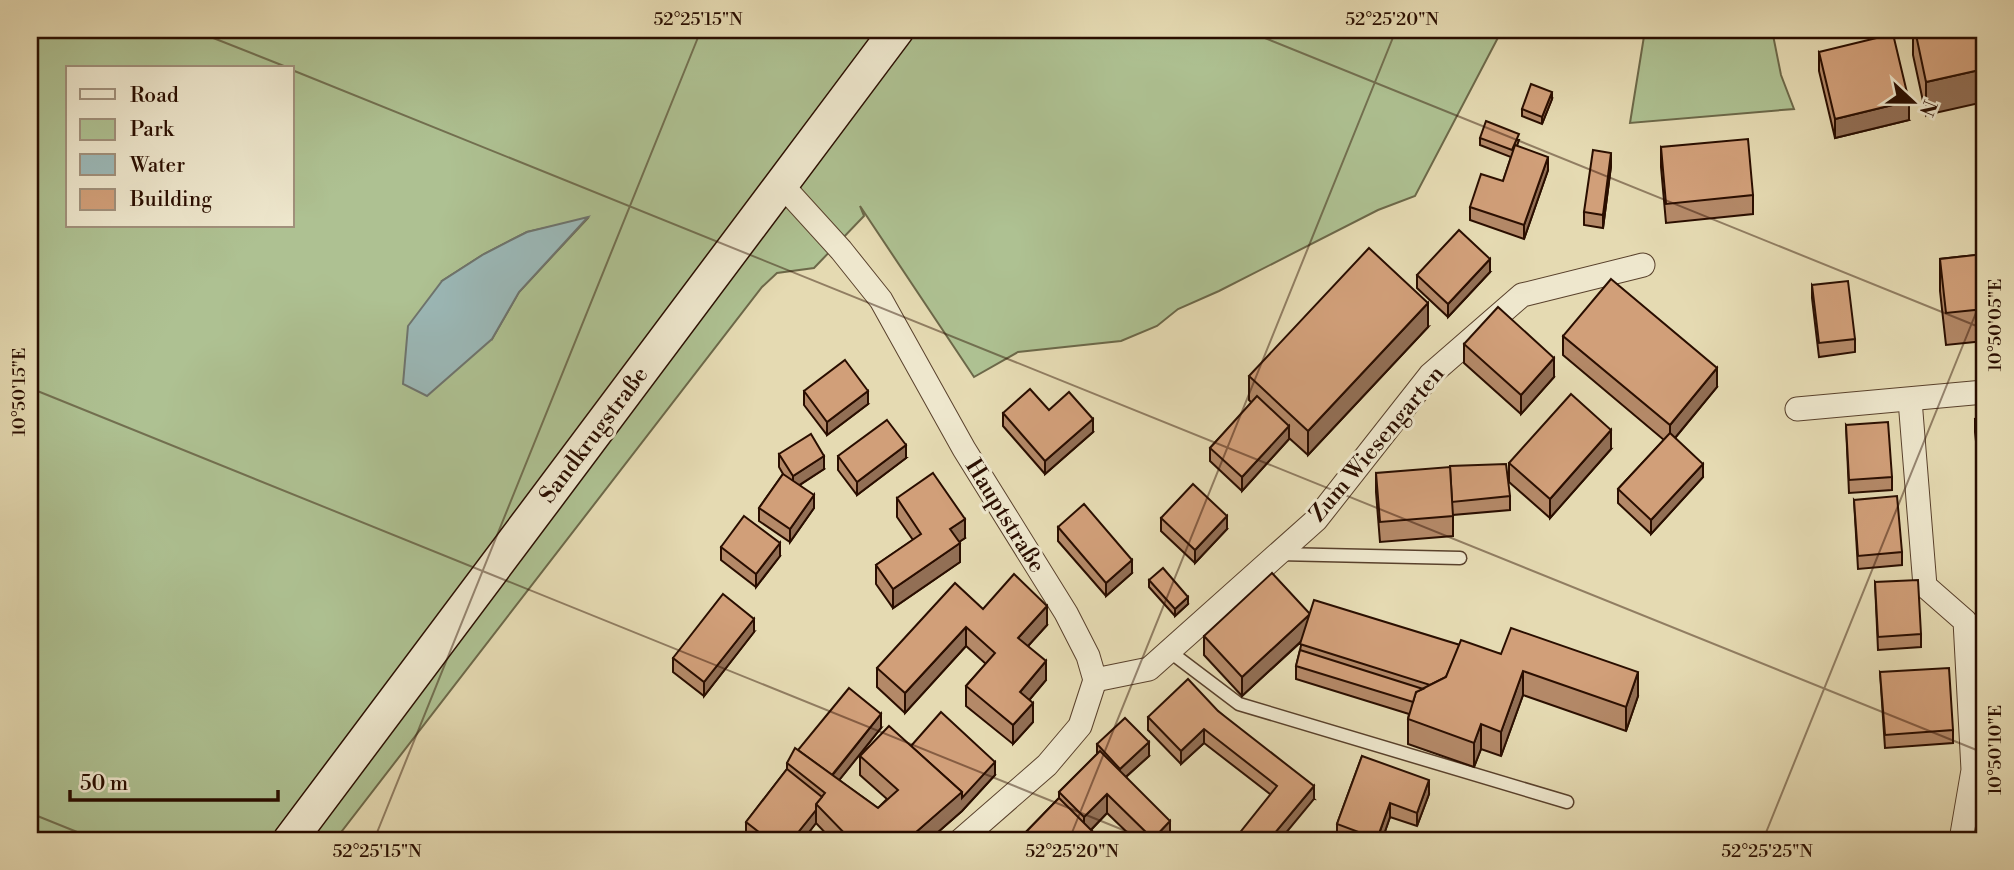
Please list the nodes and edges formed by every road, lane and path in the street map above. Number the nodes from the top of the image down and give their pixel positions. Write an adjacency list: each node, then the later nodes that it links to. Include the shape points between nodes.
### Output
1 (897, 30): 2 (street, Sandkrugstraße)
2 (781, 184): 10 (street, Hauptstraße, via 880,300 964,449 1066,613); 12 (street, Sandkrugstraße)
3 (1643, 265): 7 (street, Zum Wiesengarten, via 1522,295 1430,375 1316,520)
4 (1984, 392): 5 (street)
5 (1910, 400): 6 (street); 14 (street, via 1924,586 1965,621 1973,770)
6 (1797, 409)
7 (1278, 554): 8 (lane); 9 (street, Zum Wiesengarten)
8 (1460, 558)
9 (1169, 651): 10 (street, Zum Wiesengarten, via 1149,669); 11 (lane, via 1239,704)
10 (1096, 680): 13 (street, via 1080,726 1047,765)
11 (1567, 802)
12 (290, 840)
13 (961, 840)
14 (1961, 840)

